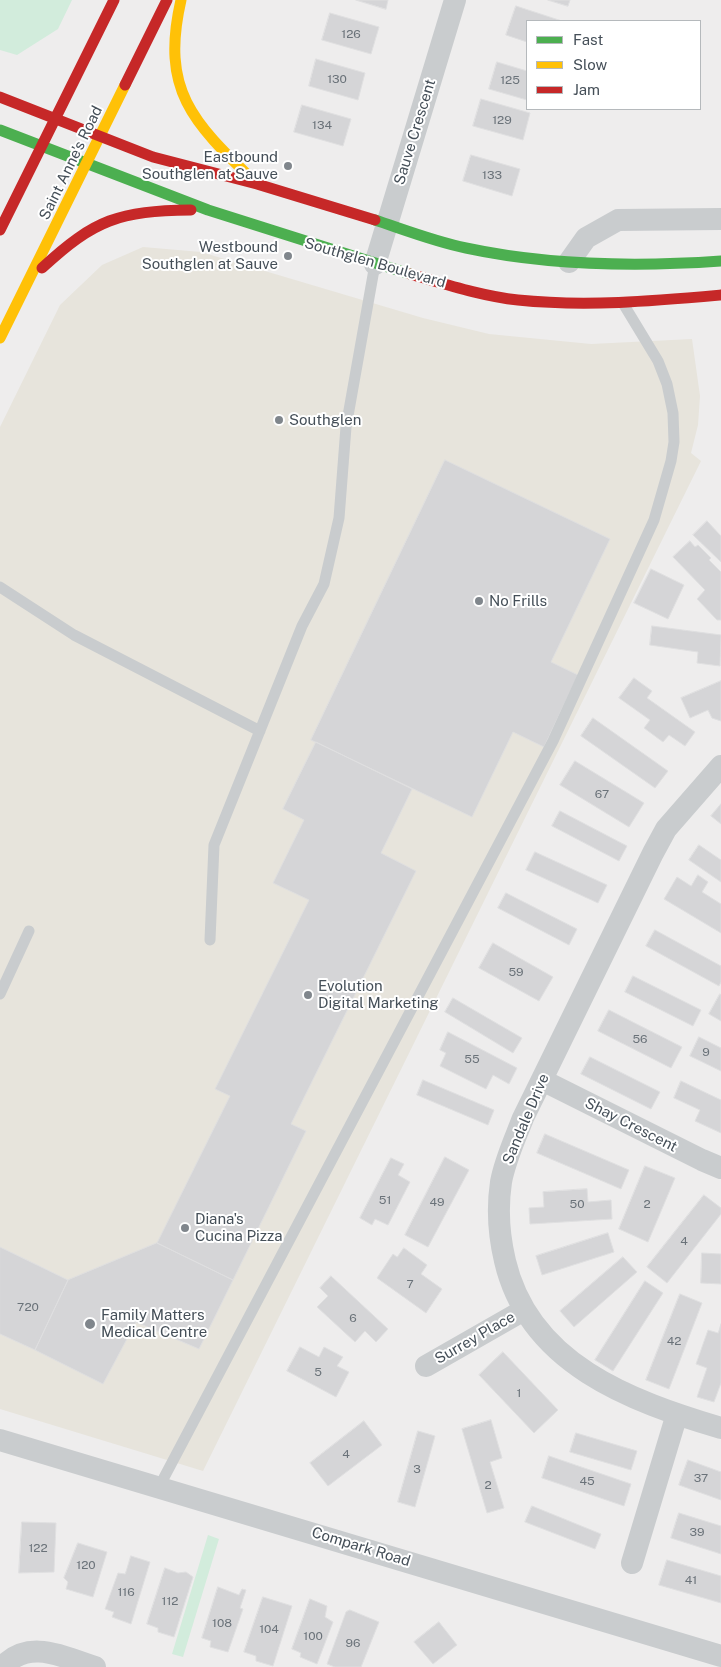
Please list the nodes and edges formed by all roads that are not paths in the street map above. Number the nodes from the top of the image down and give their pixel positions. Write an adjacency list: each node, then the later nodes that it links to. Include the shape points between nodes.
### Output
1 (114, 0): 6 (street)
2 (167, 0): 8 (street, Saint Anne's Road)
3 (181, 0): 11 (street, via 173,39 180,93 201,129)
4 (455, 0): 14 (street, Sauve Crescent)
5 (0, 97): 6 (street)
6 (56, 119): 8 (street); 9 (street)
7 (0, 130): 9 (street, Southglen Boulevard)
8 (101, 136): 10 (street, Saint Anne's Road); 11 (street, via 153,157)
9 (43, 146): 10 (street, Southglen Boulevard); 15 (street)
10 (88, 164): 12 (street, Southglen Boulevard); 19 (street, Saint Anne's Road)
11 (257, 184): 14 (street)
12 (208, 210): 18 (street, Southglen Boulevard); 19 (street, via 118,214 90,226 68,242)
13 (721, 219): 17 (street, via 618,220 586,238)
14 (389, 223): 17 (street, via 465,248); 18 (street, Sauve Crescent)
15 (0, 230)
16 (721, 261): 17 (street, via 650,266)
17 (569, 262)
18 (375, 264): 21 (street, Southglen Boulevard, via 483,294 518,300); 24 (lane, via 346,427 339,518 324,584 302,626)
19 (28, 282): 22 (street, Saint Anne's Road)
20 (721, 295): 21 (street, Southglen Boulevard)
21 (624, 304): 36 (lane, via 658,360 673,413 671,461 654,520 553,740)
22 (0, 338)
23 (0, 587): 24 (lane, via 74,635)
24 (260, 731): 27 (lane, via 214,845)
25 (721, 766): 29 (street, Sandale Drive, via 666,829)
26 (30, 931): 28 (lane)
27 (210, 940)
28 (0, 994)
29 (542, 1080): 30 (street, Shay Crescent); 31 (street, Sandale Drive, via 509,1152 501,1182 501,1244 508,1275)
30 (721, 1168)
31 (524, 1310): 32 (street, Surrey Place); 33 (street, Sandale Drive, via 549,1343 581,1369 621,1392)
32 (426, 1366)
33 (677, 1414): 34 (street, Sandale Drive); 37 (street)
34 (721, 1428)
35 (0, 1440): 36 (street, Compark Road)
36 (159, 1487): 38 (street, Compark Road)
37 (632, 1562)
38 (721, 1656)
39 (2, 1667): 40 (street, via 16,1654 29,1650 43,1651)
40 (95, 1667)

